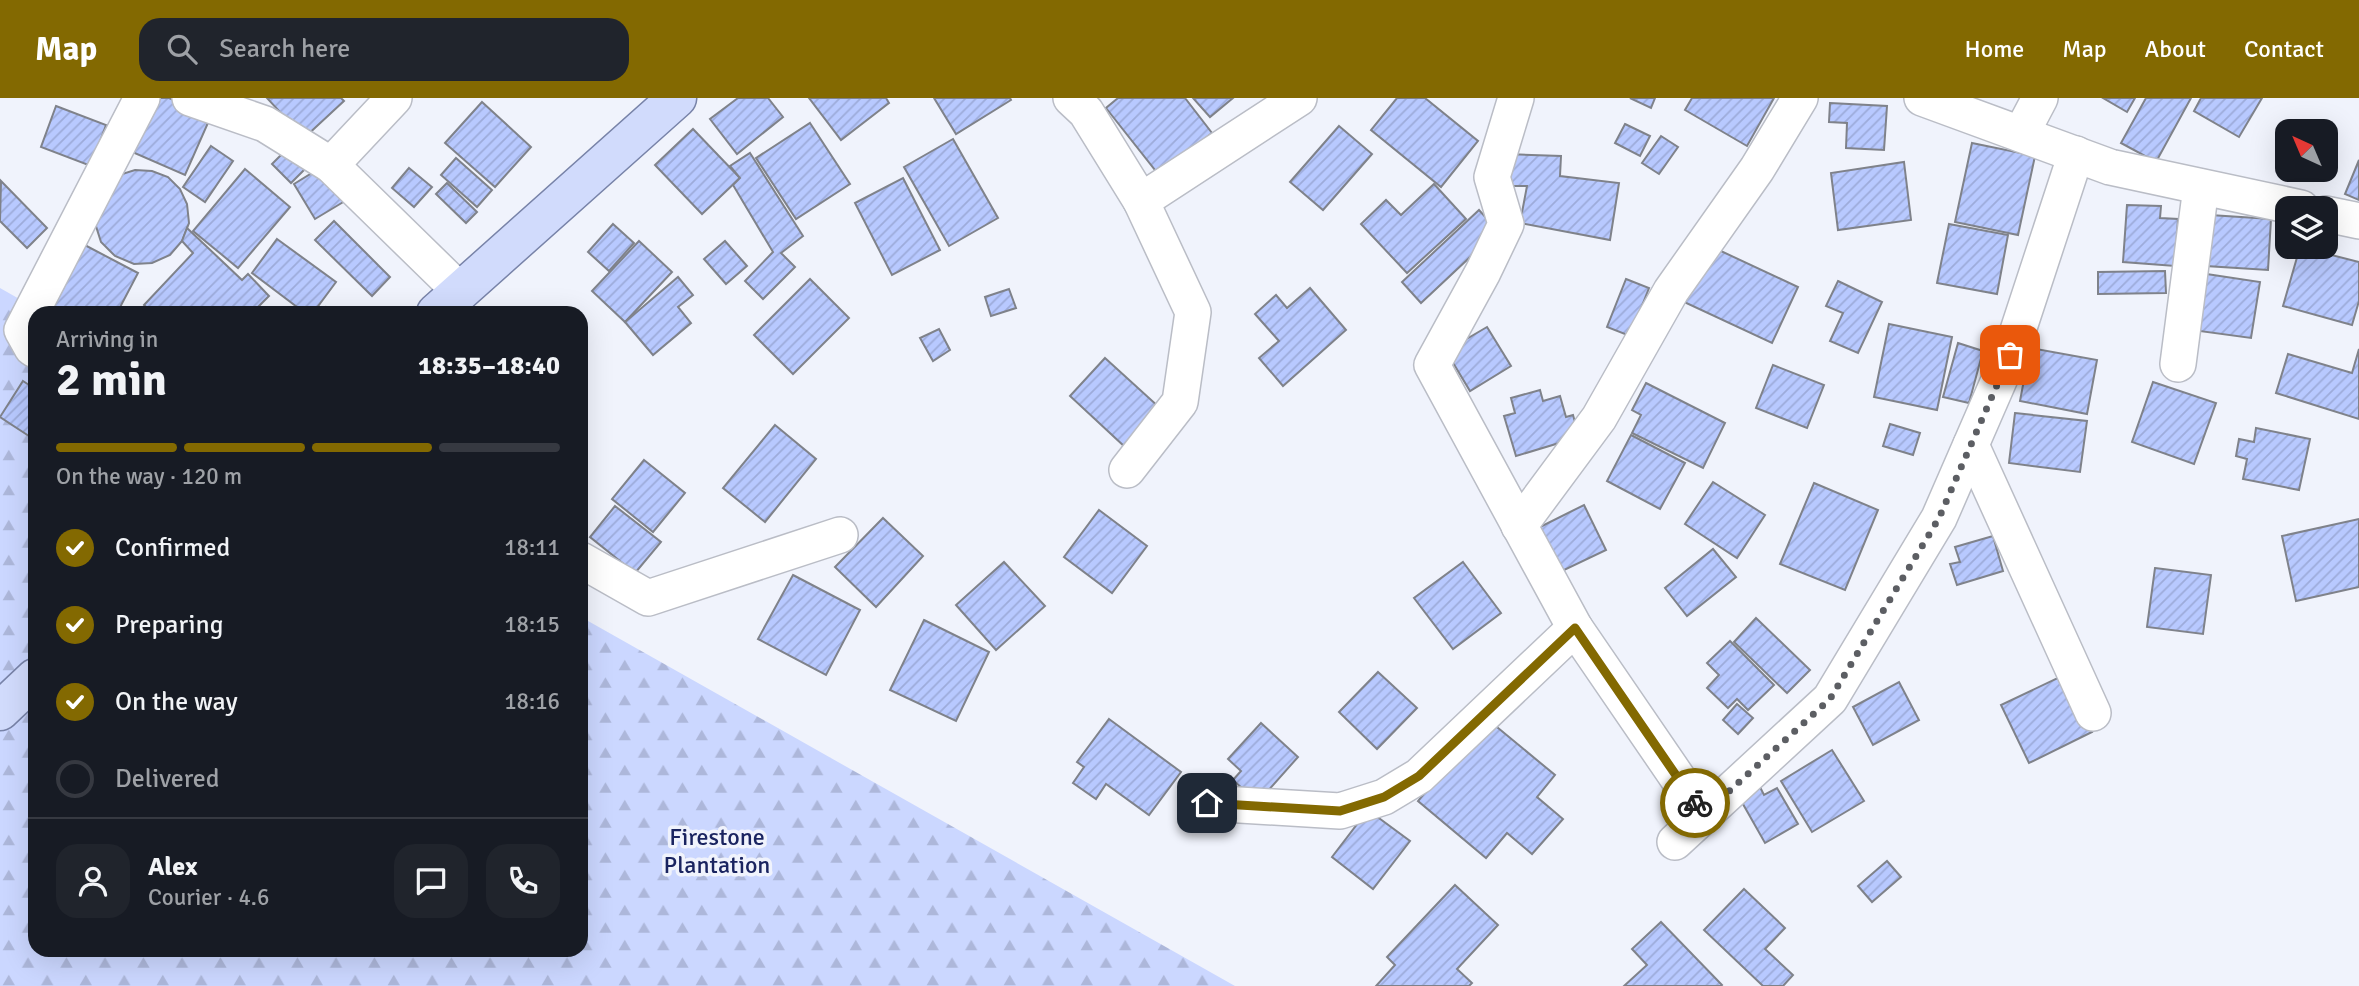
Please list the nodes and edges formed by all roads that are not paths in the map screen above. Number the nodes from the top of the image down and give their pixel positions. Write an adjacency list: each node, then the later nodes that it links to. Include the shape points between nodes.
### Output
1 (142, 98): 20 (street)
2 (190, 98): 13 (street, via 265,124)
3 (394, 98): 13 (street)
4 (677, 98): 19 (main road)
5 (1299, 98): 15 (street)
6 (1516, 98): 26 (street, via 1492,177 1506,224 1432,365)
7 (1800, 98): 26 (street, via 1757,169 1671,291 1599,418)
8 (1922, 98): 11 (street)
9 (2040, 98): 11 (street)
10 (1085, 103): 15 (street)
11 (2021, 134): 12 (street)
12 (2076, 154): 14 (street, via 2110,167); 24 (street, via 2010,355)
13 (331, 165): 19 (street)
14 (2201, 187): 16 (street); 23 (street)
15 (1141, 201): 25 (street, via 1192,312 1180,402)
16 (2275, 203)
17 (2338, 217): 18 (street)
18 (2359, 221)
19 (448, 302)
20 (34, 306)
21 (28, 318): 22 (street, via 22,330)
22 (28, 341)
23 (2178, 364)
24 (1971, 445): 32 (street); 34 (street, via 1939,518 1830,699)
25 (1127, 470)
26 (1519, 526): 29 (street)
27 (840, 535): 28 (street, via 648,598)
28 (588, 564)
29 (1575, 628): 33 (street, via 1419,776 1384,797 1340,811); 34 (street)
30 (28, 684): 31 (main road)
31 (0, 710)
32 (2093, 713)
33 (1207, 803)
34 (1703, 815): 35 (street)
35 (1675, 842)

